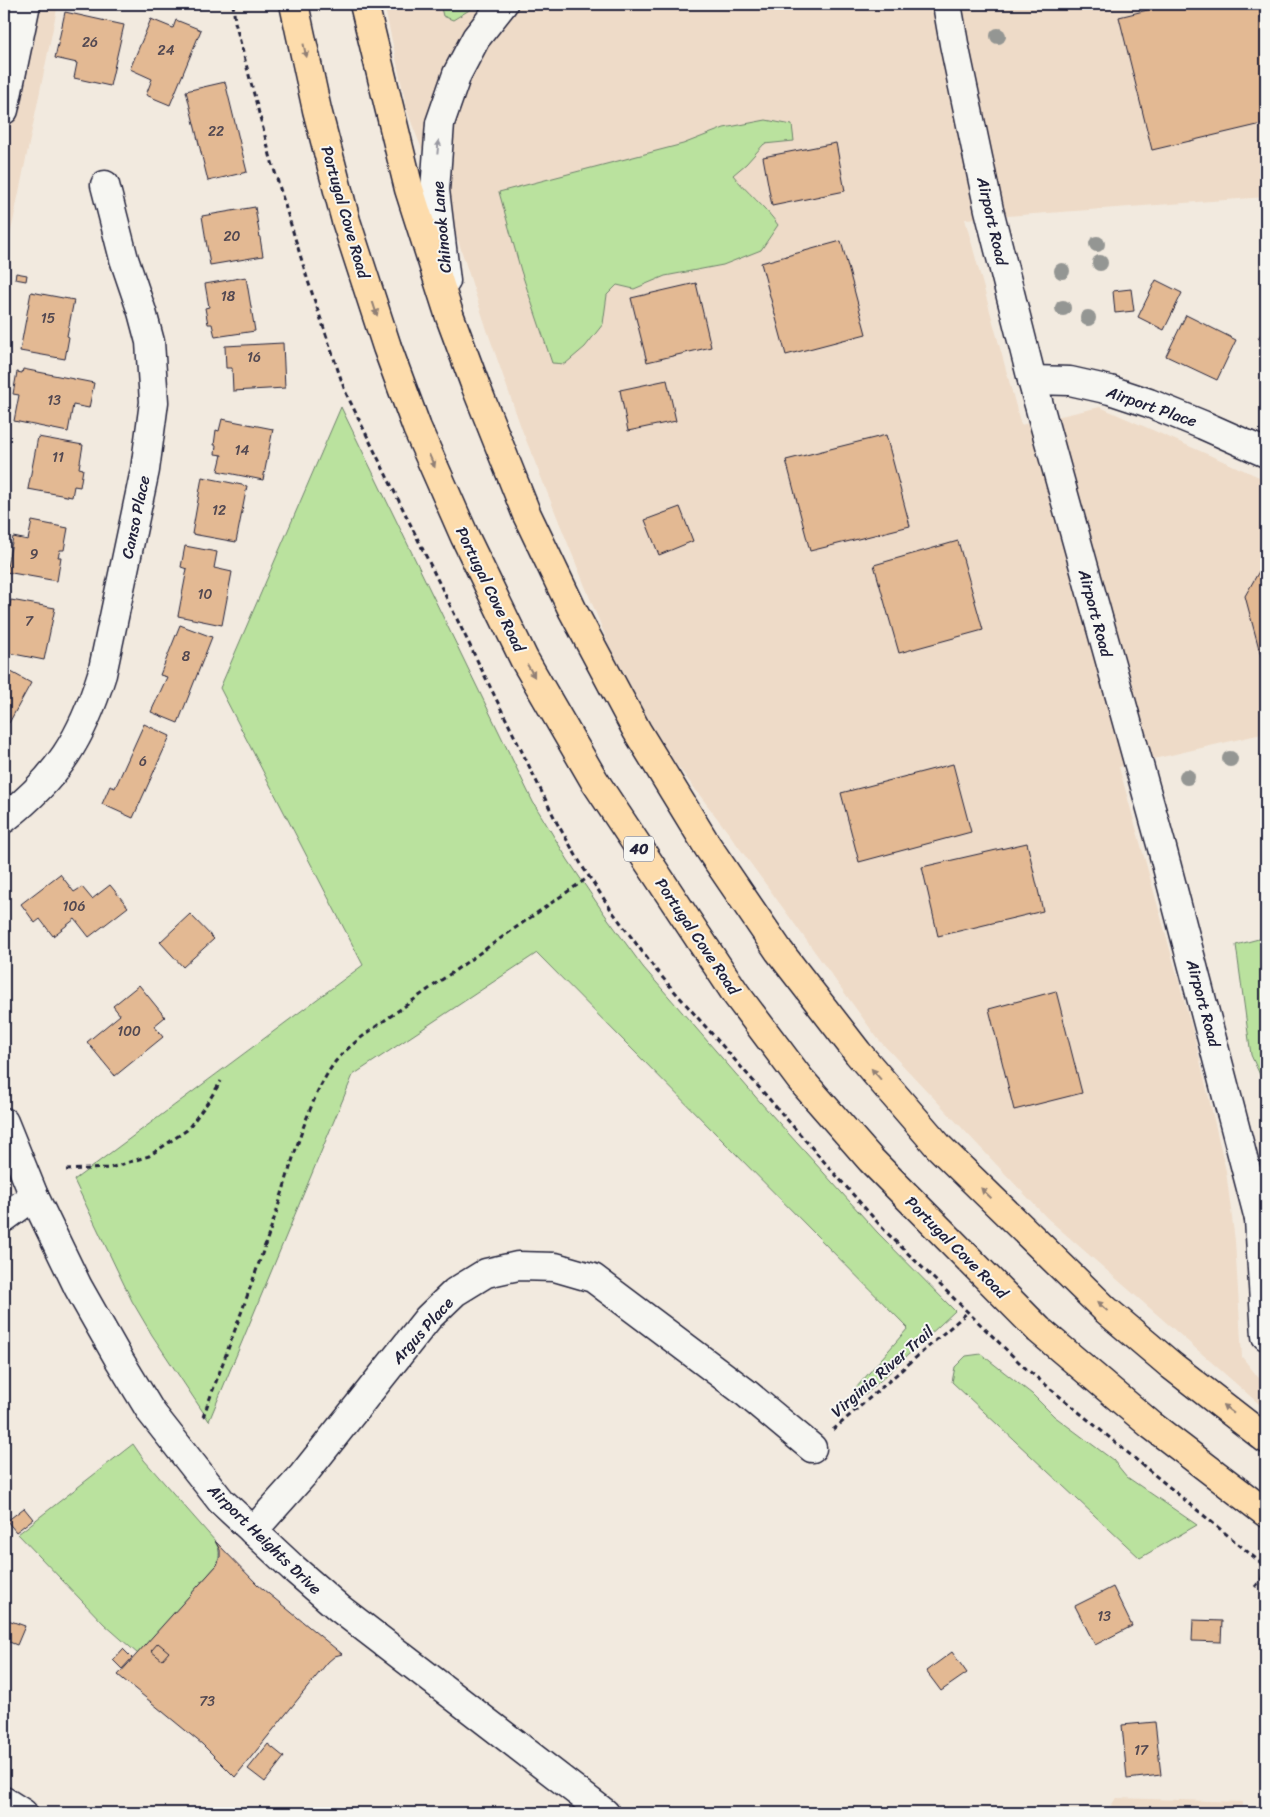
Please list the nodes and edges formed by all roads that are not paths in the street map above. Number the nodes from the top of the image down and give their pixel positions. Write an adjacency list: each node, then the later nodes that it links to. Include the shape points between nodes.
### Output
1 (26, 4): 6 (street)
2 (294, 4): 19 (main road, Portugal Cove Road / 40, one-way to 19, via 346,221 417,428 524,659 594,780 736,994 800,1079 871,1160 1039,1330 1151,1425)
3 (364, 4): 8 (main road, via 409,189)
4 (503, 4): 8 (street, Chinook Lane, one-way to 4, via 434,190 440,123 457,74 476,38)
5 (947, 4): 9 (street, Airport Road, via 991,216)
6 (4, 110)
7 (105, 185): 11 (street, Canso Place, via 150,342 154,402 145,470 93,705 63,761)
8 (450, 317): 17 (main road, one-way to 8, via 1106,1310 939,1147 858,1053 779,951 708,847 637,731 573,611 527,515)
9 (1032, 380): 10 (street, Airport Place, via 1070,381 1110,390); 15 (street, Airport Road)
10 (1266, 452)
11 (4, 819)
12 (4, 1122): 13 (street, Airport Heights Drive)
13 (34, 1196): 14 (street); 20 (street, Airport Heights Drive, via 78,1287 152,1412 221,1501)
14 (4, 1218)
15 (1263, 1218): 16 (street, Airport Road)
16 (1266, 1336)
17 (1266, 1439)
18 (812, 1448): 20 (street, Argus Place, via 746,1393 593,1278 555,1267 518,1266 486,1273 455,1292 428,1318 303,1475)
19 (1266, 1513)
20 (253, 1531): 23 (street, Airport Heights Drive, via 339,1608)
21 (4, 1801): 22 (street)
22 (23, 1813)
23 (605, 1813)

